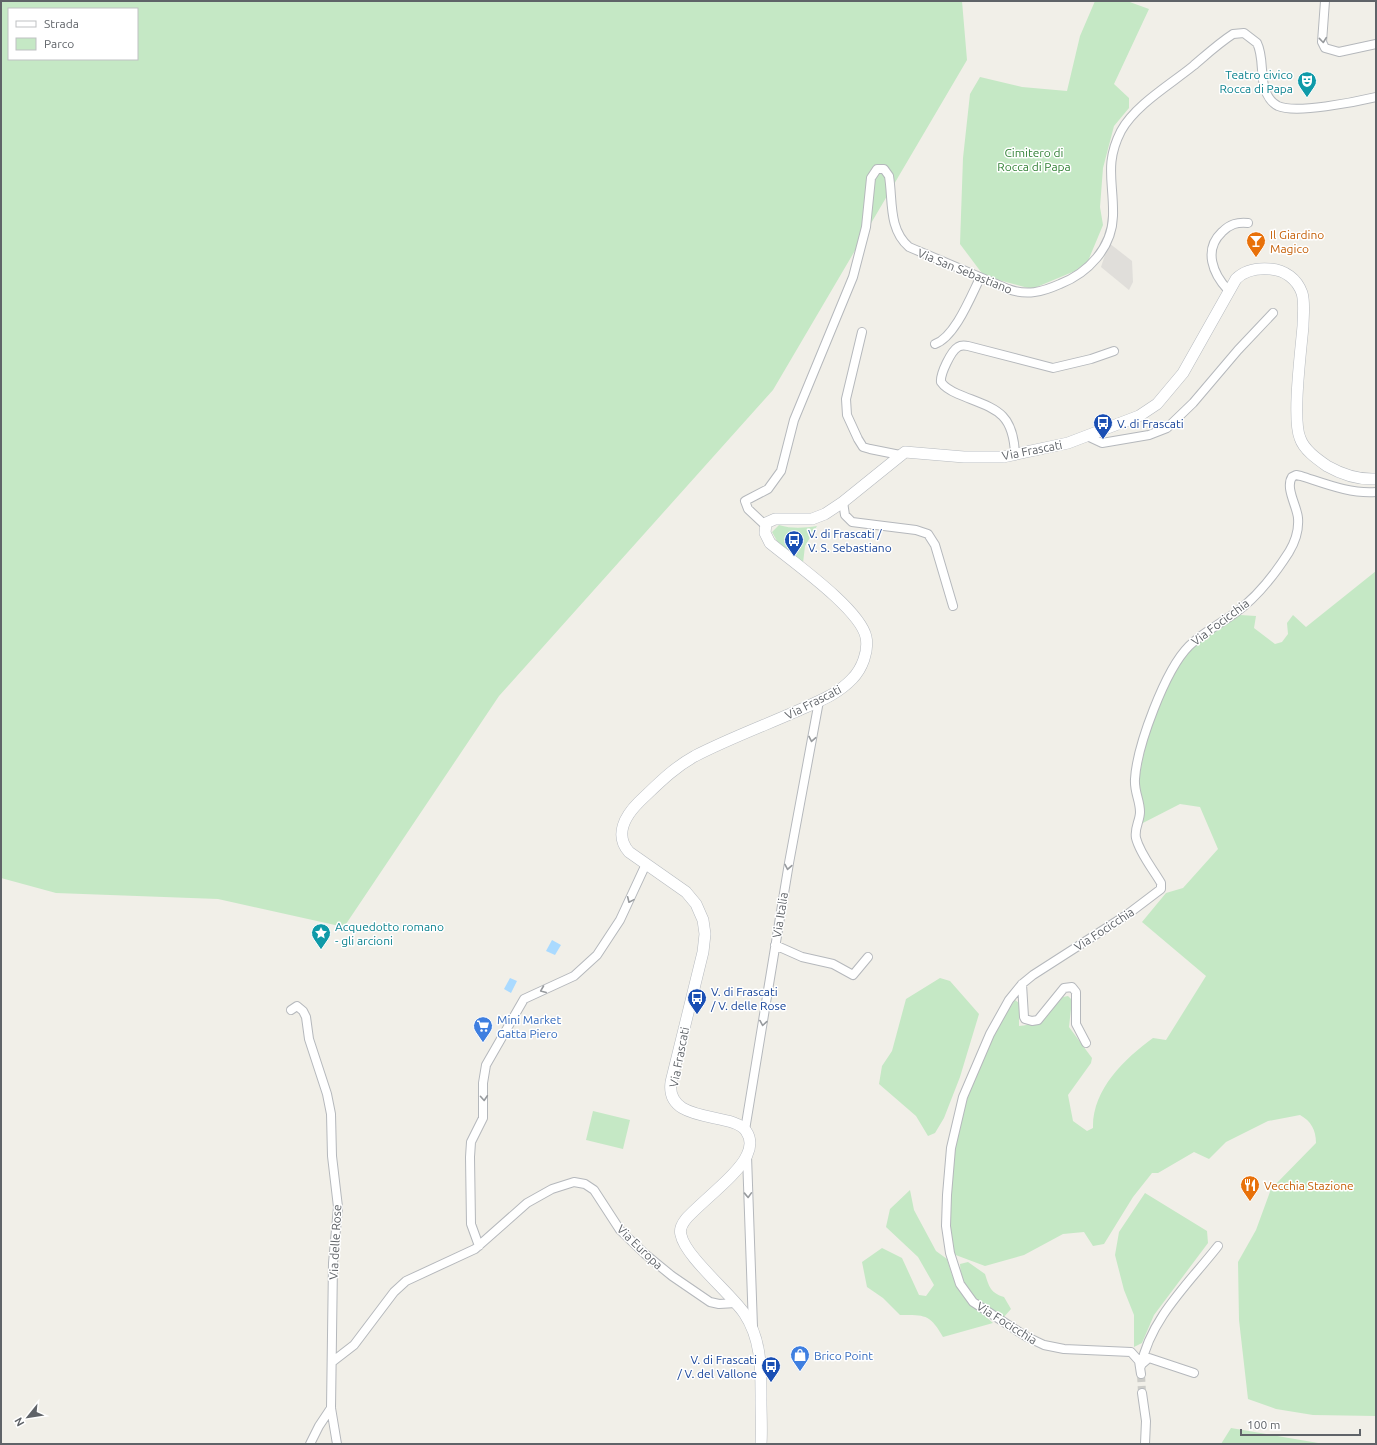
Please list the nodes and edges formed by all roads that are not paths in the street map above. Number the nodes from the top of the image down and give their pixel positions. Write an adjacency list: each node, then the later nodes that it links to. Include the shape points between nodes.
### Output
1 (1325, 1): 2 (street, one-way to 2, via 1322,42 1325,48 1338,52)
2 (1376, 44)
3 (1376, 97): 5 (street, Via San Sebastiano, via 1302,108 1277,105 1270,100 1264,88 1257,43 1244,33 1233,34 1144,105 1124,126 1110,161 1112,226 1103,248 1090,266 1071,279 1034,293 1021,293)
4 (1248, 223): 6 (street, via 1235,223 1227,228 1213,246 1213,265 1219,279)
5 (980, 278): 9 (street, via 950,332); 17 (street, Via San Sebastiano, via 919,252 904,242 895,226 889,176 882,168 875,171 871,178 866,228 853,277 794,420 781,471 768,489 747,499 745,503)
6 (1228, 290): 11 (main road, Via Frascati, via 1187,366 1157,404 1132,420); 14 (main road, Via Frascati, via 1233,282 1250,270 1282,272 1298,284 1303,304 1297,422 1300,439 1309,452 1333,469 1353,478)
7 (1273, 313): 11 (street, via 1167,428 1149,435 1102,442)
8 (862, 332): 12 (street, via 846,399 847,415 863,447)
9 (935, 344)
10 (1114, 351): 13 (street, via 1053,368 968,346 961,345 955,349 942,373 941,382 950,390 985,404 1006,418 1012,431)
11 (1087, 436): 13 (main road, Via Frascati)
12 (900, 454): 13 (main road, Via Frascati, via 906,452 964,457 1003,457); 16 (main road)
13 (1015, 454)
14 (1376, 479)
15 (1376, 492): 23 (street, Via Focicchia, via 1338,488 1298,475 1292,477 1289,486 1299,523 1289,552 1262,588 1247,603 1193,642 1184,652 1166,683 1147,725 1135,777 1135,794 1140,812 1136,835 1161,883 1161,889)
16 (843, 502): 17 (main road, via 815,519 775,519); 18 (street, via 845,515 852,522 916,530 930,536)
17 (765, 525): 19 (main road, Via Frascati, via 765,533 770,543 849,609 866,637 863,661 856,675 842,688)
18 (952, 606)
19 (819, 701): 20 (main road, Via Frascati, via 702,753 665,777 629,812 622,827 622,838 627,850); 21 (street, Via Italia, one-way to 21)
20 (646, 864): 26 (main road, Via Frascati, via 690,896 701,912 704,927 704,945 671,1082 672,1093 679,1104 689,1112); 28 (street, one-way to 28, via 620,920 593,959 574,976 522,1001 485,1069 483,1118 472,1139 470,1157 471,1224)
21 (775, 945): 22 (street, via 802,957 833,964 853,976); 26 (street, Via Italia, one-way to 26)
22 (868, 957)
23 (1022, 984): 25 (street, via 1024,1017 1032,1021 1038,1020 1064,988 1072,987 1076,992 1076,1024); 33 (street, Via Focicchia, via 1006,1005 990,1034 965,1090 957,1117 950,1158 946,1213 946,1236 952,1262 960,1284 970,1299 986,1312 1032,1340 1060,1349 1131,1352 1138,1358)
24 (291, 1010): 32 (street, Via delle Rose, via 297,1006 304,1014 331,1110 332,1164 338,1207 333,1258)
25 (1086, 1043)
26 (745, 1130): 27 (main road, via 750,1142)
27 (747, 1156): 30 (main road, via 686,1219 680,1231 682,1241 688,1250); 31 (street, one-way to 31)
28 (479, 1246): 30 (street, Via Europa, via 531,1200 571,1182 580,1182 594,1190 620,1230 661,1267 710,1302); 32 (street, Via Europa, via 413,1276 402,1284 354,1345)
29 (1218, 1246): 33 (street, via 1160,1318 1144,1353)
30 (736, 1303): 31 (main road)
31 (753, 1332): 39 (main road, via 760,1361)
32 (332, 1362): 36 (street, Via delle Rose)
33 (1141, 1369): 34 (street, via 1149,1358)
34 (1194, 1373)
35 (1142, 1393): 40 (street, via 1146,1421)
36 (331, 1408): 37 (street); 38 (street, Via delle Rose)
37 (310, 1444)
38 (337, 1444)
39 (761, 1444)
40 (1145, 1444)

